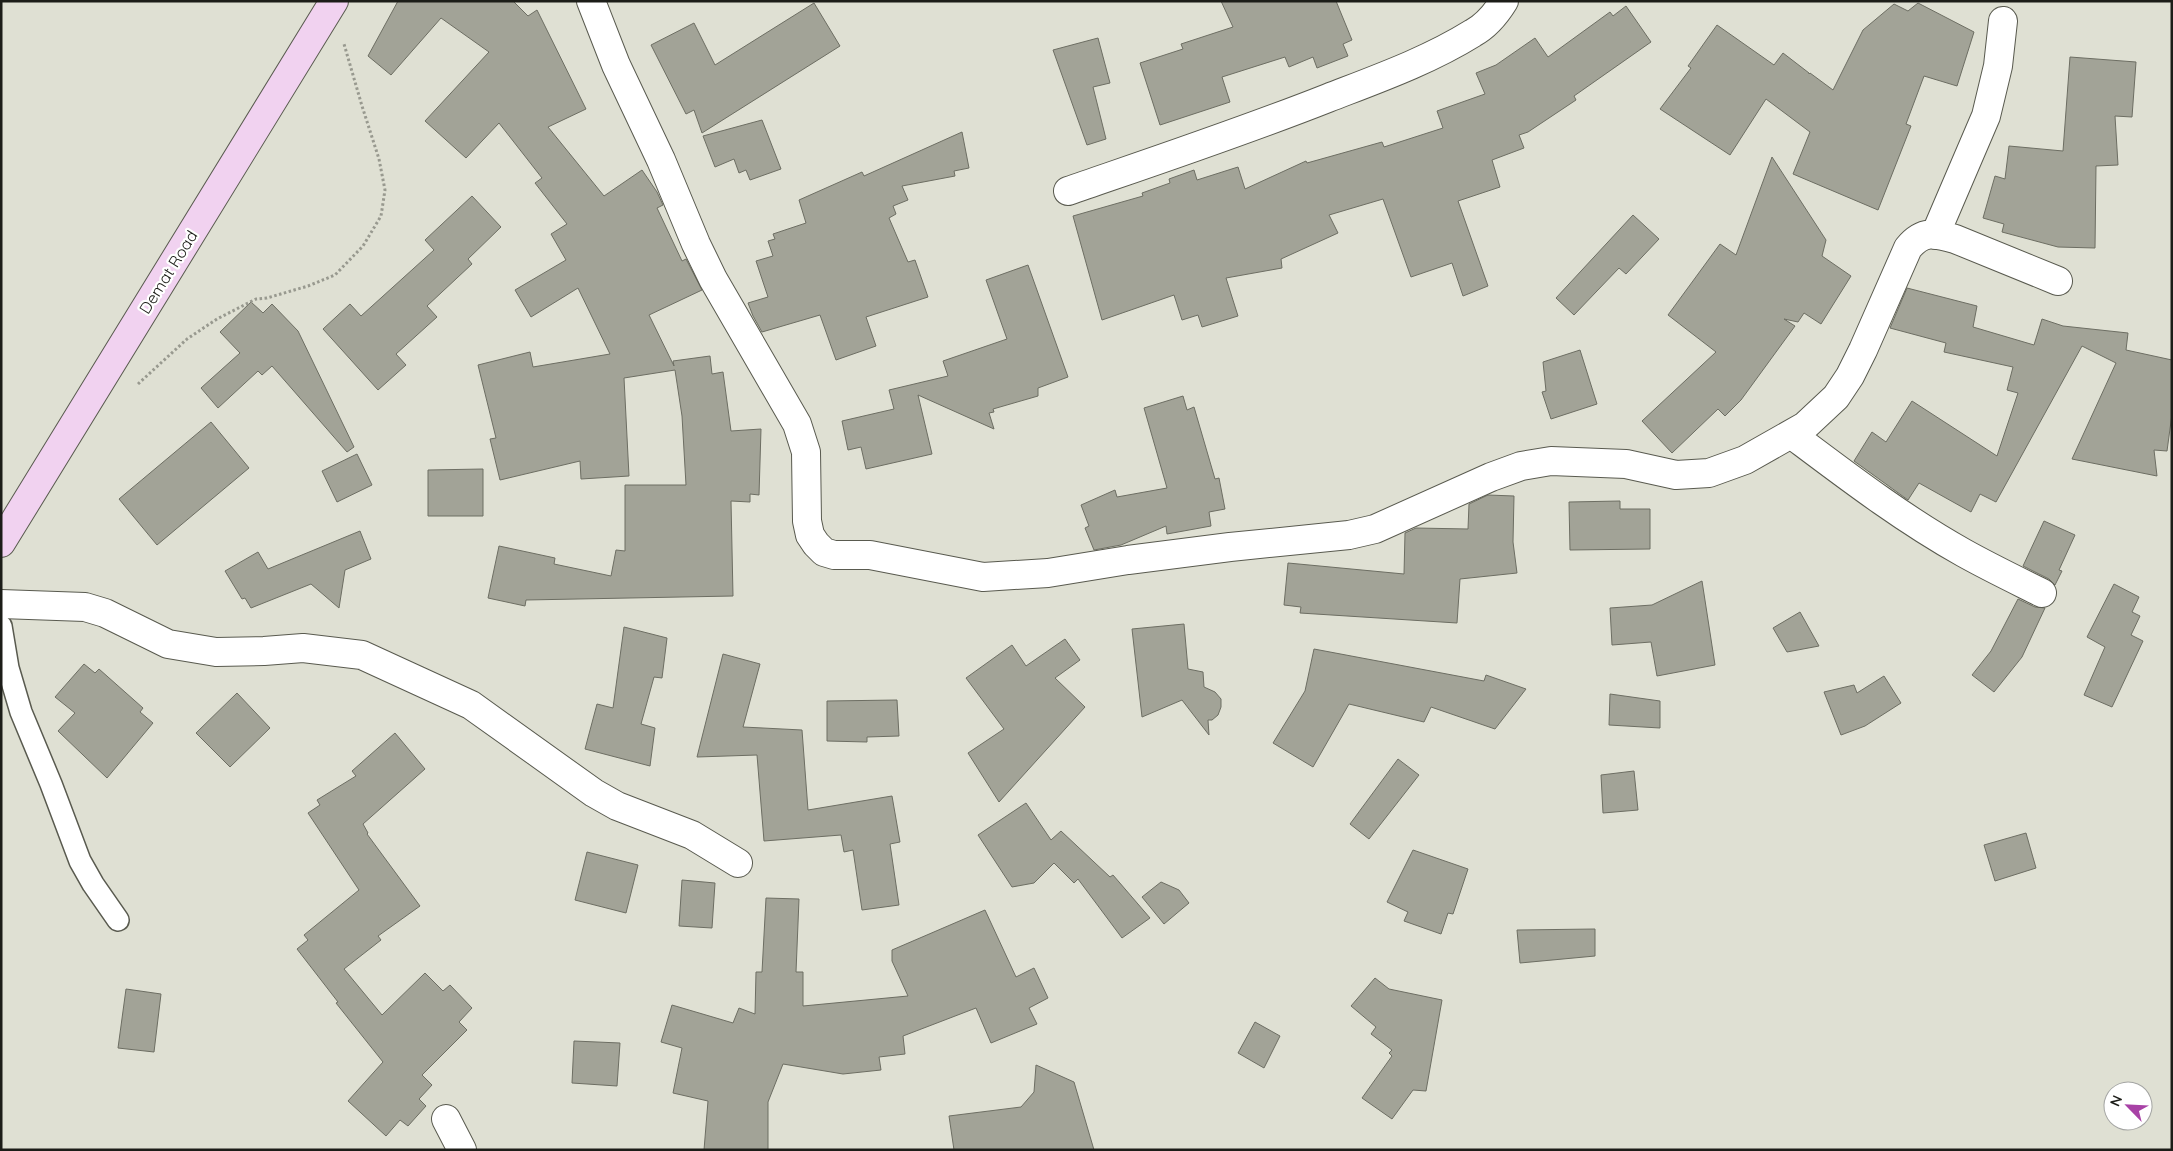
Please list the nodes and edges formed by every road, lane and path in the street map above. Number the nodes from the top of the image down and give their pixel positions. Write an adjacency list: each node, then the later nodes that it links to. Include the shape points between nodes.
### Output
1 (334, 1): 11 (street, Demat Road)
2 (592, 1): 10 (street, via 616,65 700,253 797,424 806,452 807,521 810,535 824,552 870,555 983,577 1048,573 1230,547 1349,536 1375,529 1491,477 1521,466 1551,461 1626,464 1676,475 1709,473 1745,460)
3 (1504, 1): 6 (street, via 1497,13 1474,33 1376,80 1234,134)
4 (2003, 21): 7 (street, via 1998,66 1986,116)
5 (343, 38): 9 (path, via 380,159 385,190 381,216 364,246 335,275 284,294 256,299 216,319 186,339)
6 (1068, 191)
7 (1935, 235): 8 (street, via 1955,239); 10 (street, via 1917,237 1908,248 1850,376 1836,397)
8 (2058, 281)
9 (135, 386)
10 (1792, 434): 12 (street, via 1916,523 1963,552)
11 (1, 543)
12 (2042, 593)
13 (1, 604): 15 (street, via 85,608 105,613 168,644 216,652 303,648 362,655 471,706 617,806 692,835)
14 (1, 626): 16 (lane, via 8,668 21,712 77,854)
15 (738, 863)
16 (118, 920)
17 (446, 1119): 18 (street)
18 (462, 1150)

